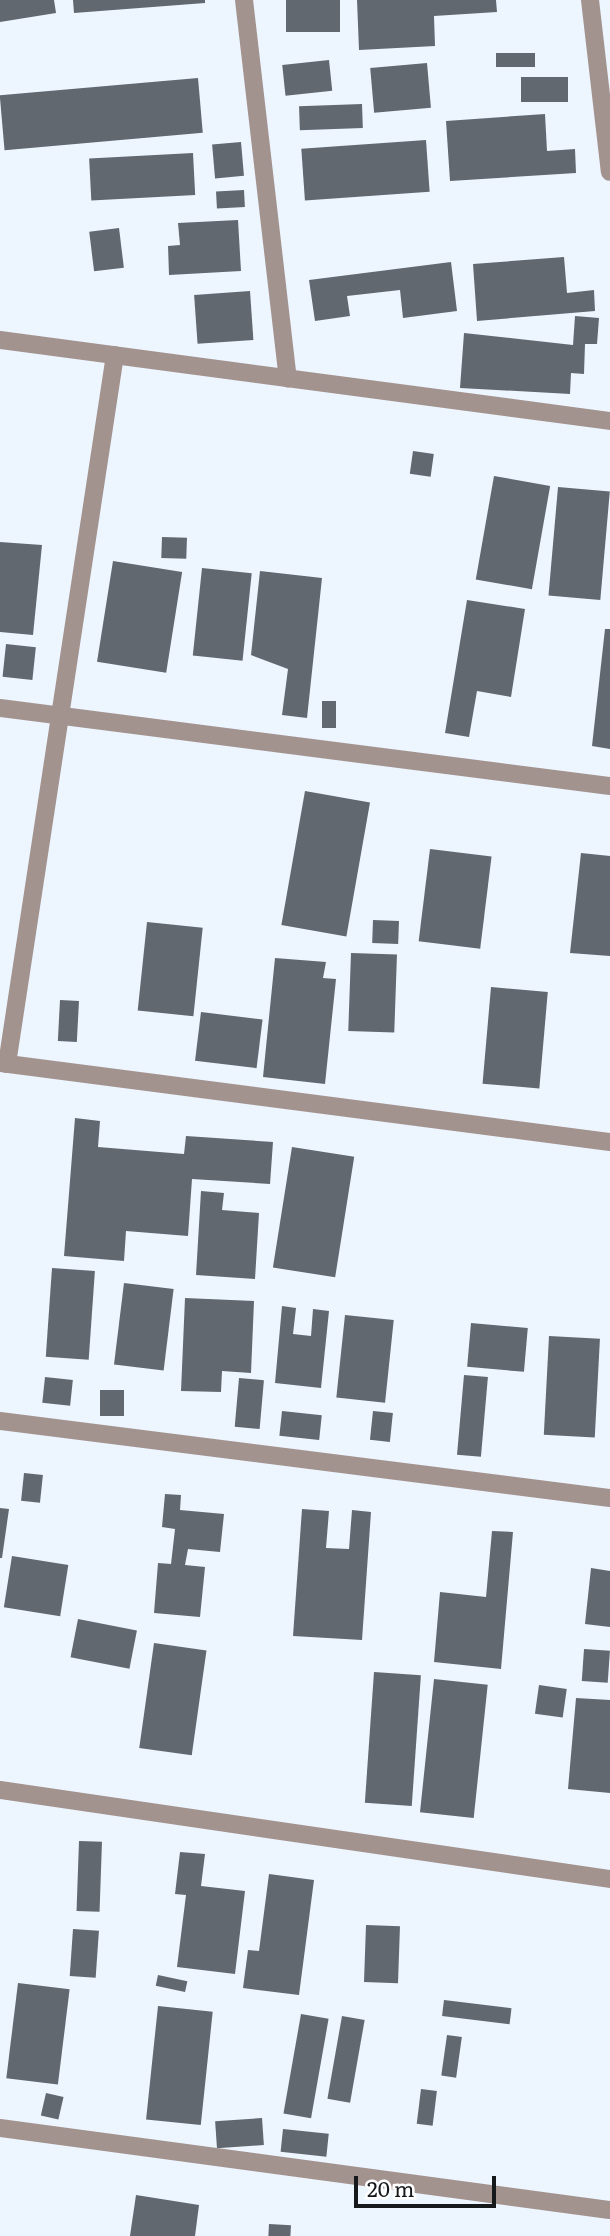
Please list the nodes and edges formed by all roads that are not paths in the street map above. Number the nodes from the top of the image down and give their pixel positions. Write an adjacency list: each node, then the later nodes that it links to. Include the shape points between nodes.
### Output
1 (244, 0): 6 (street)
2 (590, 0): 3 (street)
3 (610, 173)
4 (0, 340): 5 (street)
5 (115, 355): 6 (street); 9 (street)
6 (288, 378): 7 (street)
7 (610, 421)
8 (0, 708): 9 (street)
9 (63, 716): 10 (street); 11 (street)
10 (610, 786)
11 (4, 1064): 12 (street)
12 (610, 1142)
13 (0, 1421): 14 (street)
14 (610, 1498)
15 (0, 1790): 16 (street)
16 (610, 1879)
17 (0, 2128): 18 (street)
18 (610, 2210)

